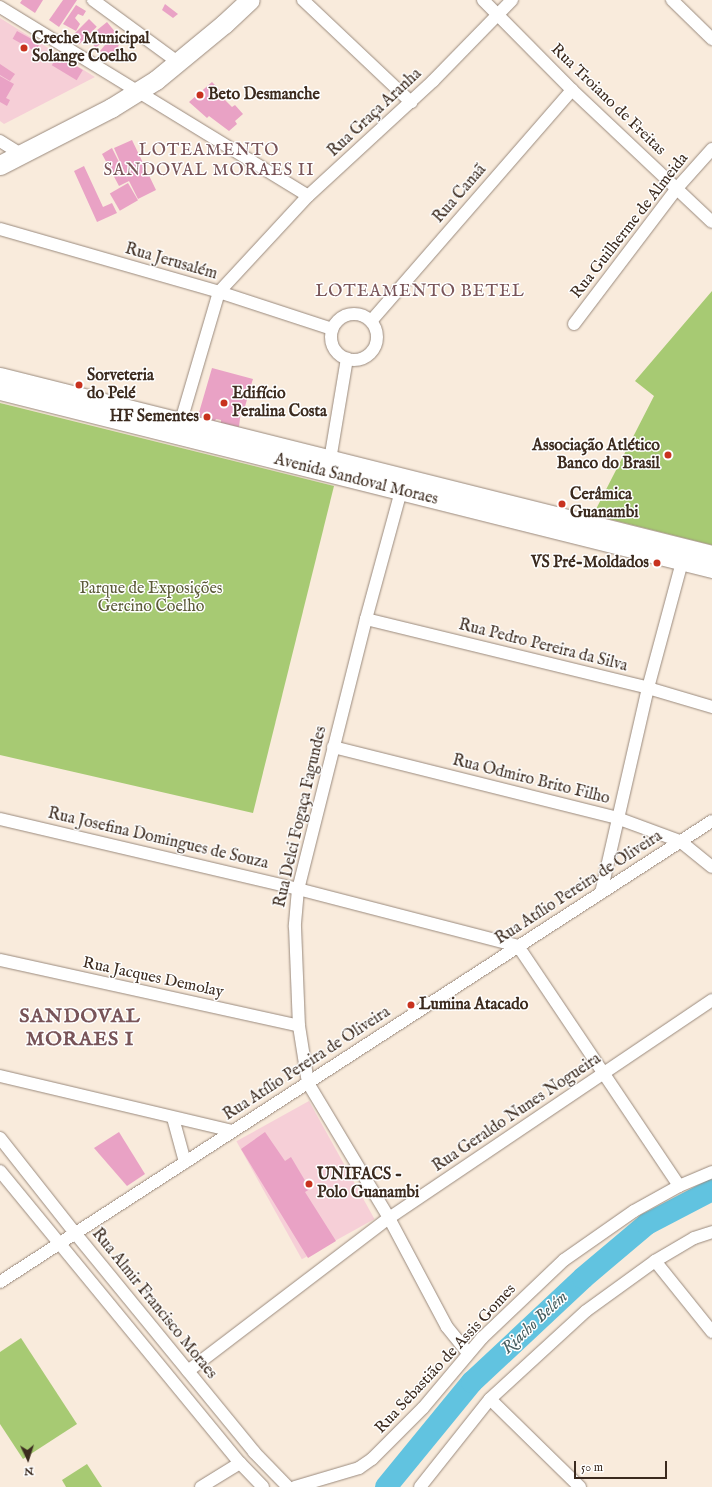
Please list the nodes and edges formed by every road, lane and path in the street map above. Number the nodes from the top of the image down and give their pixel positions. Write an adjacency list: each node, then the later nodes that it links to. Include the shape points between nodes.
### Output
1 (93, 0): 10 (street)
2 (250, 0): 10 (main road)
3 (302, 0): 13 (street)
4 (483, 0): 8 (street, Rua Troiano de Freitas)
5 (512, 0): 8 (street, Rua Graça Aranha)
6 (672, 0): 9 (street)
7 (0, 7): 12 (street)
8 (498, 14): 11 (street, Rua Troiano de Freitas); 13 (street, Rua Graça Aranha)
9 (712, 39)
10 (179, 63): 12 (main road)
11 (572, 90): 18 (street, Rua Troiano de Freitas); 23 (street, Rua Canaã)
12 (138, 92): 16 (main road); 19 (street)
13 (411, 102): 19 (street, Rua Graça Aranha)
14 (0, 141): 16 (street)
15 (712, 149): 18 (street, Rua Guilherme de Almeida)
16 (22, 155): 17 (main road)
17 (0, 165)
18 (678, 187): 20 (street, Rua Troiano de Freitas); 24 (street, Rua Guilherme de Almeida)
19 (308, 196): 22 (street, Rua Graça Aranha)
20 (712, 222)
21 (0, 229): 22 (street, Rua Jerusalém)
22 (219, 292): 25 (street, Rua Jerusalém); 30 (street, Rua Graça Aranha)
23 (372, 320): 25 (street, via 357,313 342,317); 26 (street, via 378,334 375,349 363,359)
24 (574, 324)
25 (332, 329): 26 (street, via 331,341 337,352)
26 (347, 359): 31 (street)
27 (0, 376): 29 (main road, Avenida Sandoval Moraes)
28 (0, 391): 29 (main road, Avenida Sandoval Moraes)
29 (133, 416): 30 (main road, Avenida Sandoval Moraes); 31 (main road, Avenida Sandoval Moraes)
30 (181, 421): 31 (main road, Avenida Sandoval Moraes)
31 (329, 466): 32 (main road, Avenida Sandoval Moraes); 33 (main road, Avenida Sandoval Moraes)
32 (401, 491): 33 (main road, Avenida Sandoval Moraes); 37 (street, Rua Delci Fogaça Fagundes)
33 (576, 528): 34 (main road, Avenida Sandoval Moraes); 35 (main road, Avenida Sandoval Moraes)
34 (712, 554)
35 (682, 562): 36 (main road, Avenida Sandoval Moraes); 38 (street)
36 (712, 569)
37 (366, 619): 38 (street, Rua Pedro Pereira da Silva); 40 (street, Rua Delci Fogaça Fagundes)
38 (648, 688): 39 (street, Rua Pedro Pereira da Silva); 41 (street)
39 (712, 707)
40 (333, 747): 41 (street, Rua Odmiro Brito Filho); 46 (street, Rua Delci Fogaça Fagundes)
41 (617, 818): 44 (street, Rua Odmiro Brito Filho); 47 (street)
42 (0, 819): 46 (street, Rua Josefina Domingues de Souza)
43 (712, 821): 44 (street, Rua Atílio Pereira de Oliveira)
44 (680, 841): 45 (street, Rua Odmiro Brito Filho); 47 (street, Rua Atílio Pereira de Oliveira)
45 (712, 867)
46 (298, 889): 48 (street, Rua Josefina Domingues de Souza); 51 (street, Rua Delci Fogaça Fagundes, via 295,927)
47 (601, 893): 48 (street, Rua Atílio Pereira de Oliveira)
48 (518, 946): 52 (street); 54 (street, Rua Atílio Pereira de Oliveira)
49 (0, 960): 51 (street, Rua Jacques Demolay)
50 (712, 1000): 52 (street, Rua Geraldo Nunes Nogueira)
51 (299, 1026): 54 (street, Rua Delci Fogaça Fagundes)
52 (604, 1075): 61 (street); 62 (street, Rua Geraldo Nunes Nogueira)
53 (0, 1076): 55 (street)
54 (308, 1083): 56 (street, Rua Atílio Pereira de Oliveira); 62 (street, Rua Delci Fogaça Fagundes)
55 (173, 1118): 56 (street); 58 (street)
56 (233, 1131): 58 (street, Rua Atílio Pereira de Oliveira)
57 (0, 1138): 64 (street, Rua Almir Francisco Moraes)
58 (184, 1162): 64 (street, Rua Atílio Pereira de Oliveira)
59 (0, 1171): 65 (street, Rua Almir Francisco Moraes)
60 (712, 1172): 61 (street, Rua Sebastião de Assis Gomes)
61 (679, 1186): 69 (street, Rua Sebastião de Assis Gomes, via 622,1219 564,1260)
62 (389, 1218): 69 (street, Rua Delci Fogaça Fagundes, via 447,1327); 70 (street, Rua Geraldo Nunes Nogueira)
63 (712, 1232): 66 (street, via 694,1238)
64 (75, 1233): 65 (street, Rua Atílio Pereira de Oliveira); 70 (street, Rua Almir Francisco Moraes)
65 (59, 1244): 67 (street, Rua Atílio Pereira de Oliveira); 72 (street, Rua Almir Francisco Moraes)
66 (655, 1261): 68 (street); 71 (street, via 586,1311)
67 (0, 1282)
68 (712, 1332)
69 (468, 1353): 76 (street, Rua Sebastião de Assis Gomes, via 423,1408 372,1459 358,1468)
70 (188, 1371): 75 (street, Rua Almir Francisco Moraes, via 254,1452)
71 (490, 1399): 77 (street); 78 (street)
72 (240, 1463): 73 (street); 74 (street, Rua Almir Francisco Moraes)
73 (201, 1487)
74 (263, 1487)
75 (288, 1487)
76 (295, 1487)
77 (420, 1487)
78 (580, 1487)

